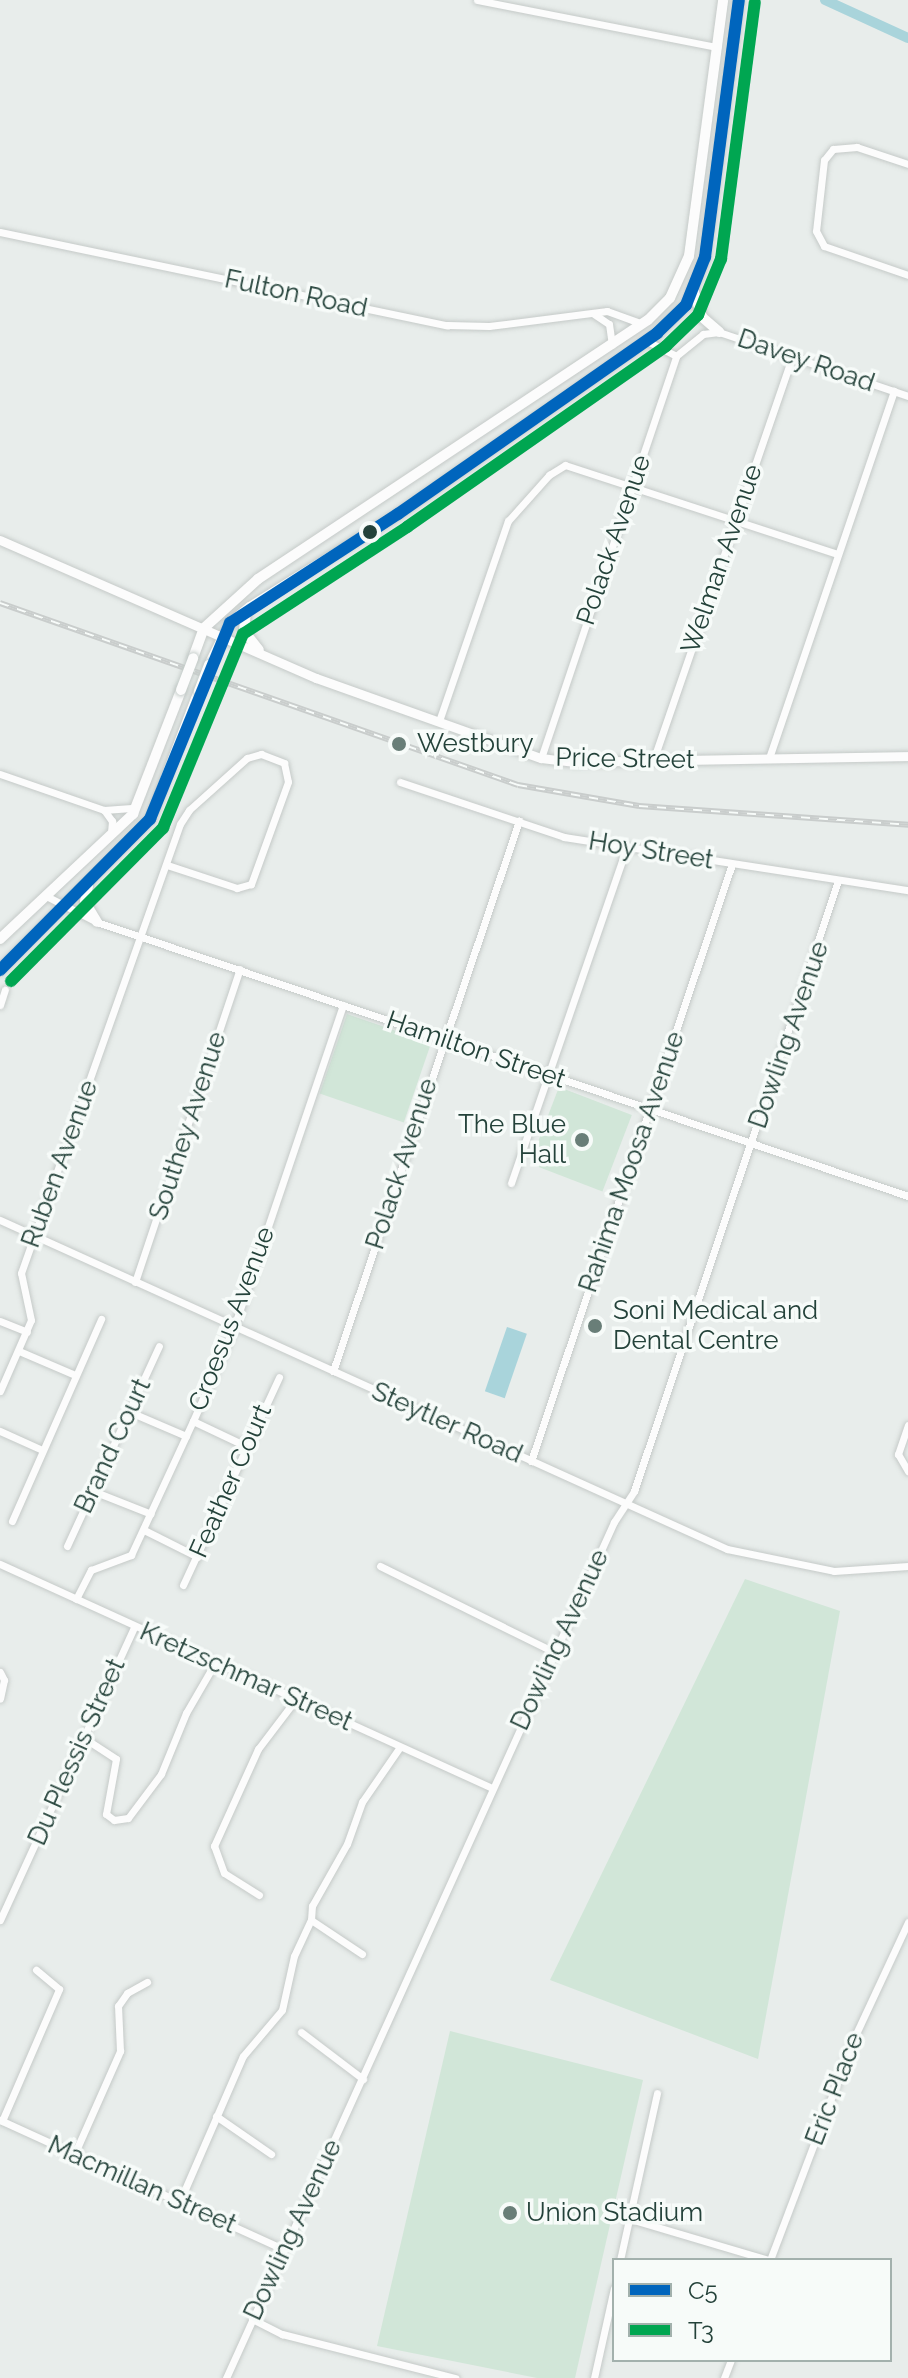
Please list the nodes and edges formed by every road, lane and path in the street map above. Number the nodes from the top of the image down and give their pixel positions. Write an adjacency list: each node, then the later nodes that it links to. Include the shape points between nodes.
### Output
1 (477, 0): 4 (street)
2 (723, 0): 4 (main road)
3 (739, 0): 8 (main road, via 705,257)
4 (717, 47): 10 (main road, via 686,270 670,298)
5 (908, 164): 7 (street, via 857,147 833,149 824,160 816,223 824,246)
6 (0, 232): 9 (street, Fulton Road, via 447,325)
7 (908, 275)
8 (694, 292): 11 (main road, via 702,317); 12 (main road, via 672,321)
9 (594, 314): 10 (street, Fulton Road, via 614,311); 13 (street, via 609,324)
10 (642, 324): 13 (main road)
11 (719, 332): 14 (street, Davey Road, via 703,334); 15 (street, Davey Road)
12 (645, 340): 14 (street); 22 (main road, via 398,514)
13 (612, 345): 23 (main road, via 316,537)
14 (676, 356): 18 (street, Polack Avenue)
15 (792, 357): 16 (street, Davey Road); 19 (street, Welman Avenue)
16 (894, 391): 17 (street, Davey Road); 21 (street)
17 (908, 396)
18 (633, 485): 19 (street); 26 (street, via 565,465 549,475 508,521); 28 (street, Polack Avenue)
19 (736, 519): 21 (street); 30 (street, Welman Avenue)
20 (0, 540): 23 (street, Price Street)
21 (838, 554): 29 (street)
22 (250, 607): 24 (main road); 25 (main road, via 244,631)
23 (204, 628): 24 (street, Price Street); 33 (main road, bridge)
24 (222, 635): 25 (street, Price Street); 41 (main road, bridge, via 150,819)
25 (259, 650): 26 (street, Price Street, via 316,678)
26 (439, 721): 28 (street, Price Street)
27 (908, 756): 29 (street, Price Street)
28 (541, 758): 30 (street, Price Street)
29 (769, 758): 30 (street, Price Street)
30 (653, 761)
31 (0, 774): 34 (street)
32 (400, 782): 35 (street, Hoy Street)
33 (138, 807): 34 (street); 36 (main road)
34 (104, 810): 36 (street, via 113,826)
35 (519, 821): 37 (street, Hoy Street, via 564,837); 53 (street, Polack Avenue)
36 (104, 845): 43 (main road)
37 (627, 847): 38 (street, Hoy Street); 54 (street)
38 (732, 864): 40 (street, Hoy Street); 55 (street, Rahima Moosa Avenue)
39 (167, 865): 39 (street, Ruben Avenue, via 237,888 251,884 288,782 284,763 261,754 242,761 189,810); 46 (street, Ruben Avenue)
40 (838, 881): 42 (street, Hoy Street); 56 (street, Dowling Avenue)
41 (88, 884): 44 (main road); 45 (main road, via 85,902)
42 (908, 890)
43 (48, 897): 44 (street, Hamilton Street); 47 (main road)
44 (64, 909): 45 (street, Hamilton Street); 49 (main road)
45 (97, 922): 46 (street, Hamilton Street)
46 (140, 935): 48 (street, Hamilton Street); 60 (street, Ruben Avenue)
47 (0, 939)
48 (240, 969): 52 (street, Hamilton Street); 61 (street, Southey Avenue)
49 (0, 970)
50 (5, 990): 51 (street)
51 (0, 1005)
52 (343, 1005): 53 (street, Hamilton Street); 64 (street, Croesus Avenue)
53 (445, 1039): 54 (street, Hamilton Street); 68 (street, Polack Avenue)
54 (547, 1074): 55 (street, Hamilton Street); 57 (street)
55 (650, 1108): 56 (street, Hamilton Street); 79 (street, Rahima Moosa Avenue)
56 (753, 1143): 58 (street, Hamilton Street); 82 (street, Dowling Avenue, via 643,1466)
57 (511, 1183)
58 (908, 1196)
59 (0, 1220): 60 (street, Steytler Road)
60 (36, 1237): 61 (street, Steytler Road); 65 (street, Ruben Avenue, via 21,1273 31,1313)
61 (135, 1282): 64 (street, Steytler Road)
62 (101, 1319): 69 (street)
63 (0, 1321): 65 (street)
64 (234, 1327): 68 (street, Steytler Road); 73 (street, Croesus Avenue)
65 (27, 1332): 67 (street, Ruben Avenue)
66 (159, 1346): 72 (street, Brand Court)
67 (19, 1351): 69 (street); 71 (street, Ruben Avenue)
68 (333, 1371): 79 (street, Steytler Road)
69 (75, 1375): 78 (street)
70 (279, 1377): 77 (street, Feather Court)
71 (0, 1391)
72 (130, 1412): 76 (street); 81 (street, Brand Court)
73 (193, 1421): 76 (street, Croesus Avenue); 77 (street)
74 (908, 1425): 80 (street, via 899,1459)
75 (0, 1431): 78 (street)
76 (186, 1436): 83 (street, Croesus Avenue)
77 (246, 1446): 87 (street, Feather Court)
78 (42, 1450): 84 (street)
79 (531, 1461): 82 (street, Steytler Road)
80 (908, 1471)
81 (93, 1491): 83 (street); 86 (street, Brand Court)
82 (625, 1504): 90 (street, Steytler Road, via 754,1557 834,1571); 94 (street, Dowling Avenue)
83 (151, 1514): 85 (street, Croesus Avenue)
84 (12, 1521)
85 (144, 1530): 87 (street); 92 (street, Croesus Avenue, via 126,1559 91,1570)
86 (67, 1546)
87 (198, 1557): 91 (street, Feather Court)
88 (0, 1564): 92 (street, Kretzschmar Street)
89 (380, 1566): 94 (street)
90 (908, 1566)
91 (183, 1585)
92 (76, 1599): 93 (street, Kretzschmar Street)
93 (134, 1627): 95 (street, Kretzschmar Street); 99 (street, Du Plessis Street)
94 (554, 1652): 101 (street, Dowling Avenue)
95 (215, 1663): 98 (street, Kretzschmar Street); 99 (street, via 186,1713 161,1774 128,1818 114,1820 106,1814 116,1759)
96 (0, 1672): 97 (street)
97 (0, 1699)
98 (296, 1699): 100 (street, Kretzschmar Street); 103 (street, via 258,1749 214,1846 224,1873)
99 (84, 1738): 104 (street, Du Plessis Street)
100 (400, 1747): 101 (street, Kretzschmar Street); 106 (street, via 362,1802 347,1844 314,1898)
101 (492, 1788): 112 (street, Dowling Avenue)
102 (0, 1893): 104 (street)
103 (259, 1895)
104 (10, 1897): 105 (street, Du Plessis Street)
105 (0, 1920)
106 (311, 1920): 108 (street); 114 (street, via 294,1956 282,2010 243,2056)
107 (908, 1922): 123 (street, Eric Place, via 854,2038)
108 (362, 1954)
109 (36, 1970): 115 (street, via 59,1989)
110 (147, 1982): 117 (street, via 127,1993 118,2006 120,2051)
111 (301, 2032): 112 (street)
112 (363, 2079): 120 (street, Dowling Avenue)
113 (657, 2093): 119 (street)
114 (216, 2116): 116 (street); 118 (street)
115 (1, 2121): 117 (street, Macmillan Street)
116 (271, 2154)
117 (74, 2155): 118 (street, Macmillan Street)
118 (179, 2203): 120 (street, Macmillan Street)
119 (630, 2219): 121 (street); 122 (street)
120 (283, 2249): 125 (street, Dowling Avenue)
121 (620, 2258)
122 (762, 2258)
123 (770, 2258)
124 (612, 2297): 128 (street)
125 (252, 2319): 126 (street, Dowling Avenue); 127 (street, via 282,2334)
126 (226, 2378)
127 (455, 2378)
128 (594, 2378)

